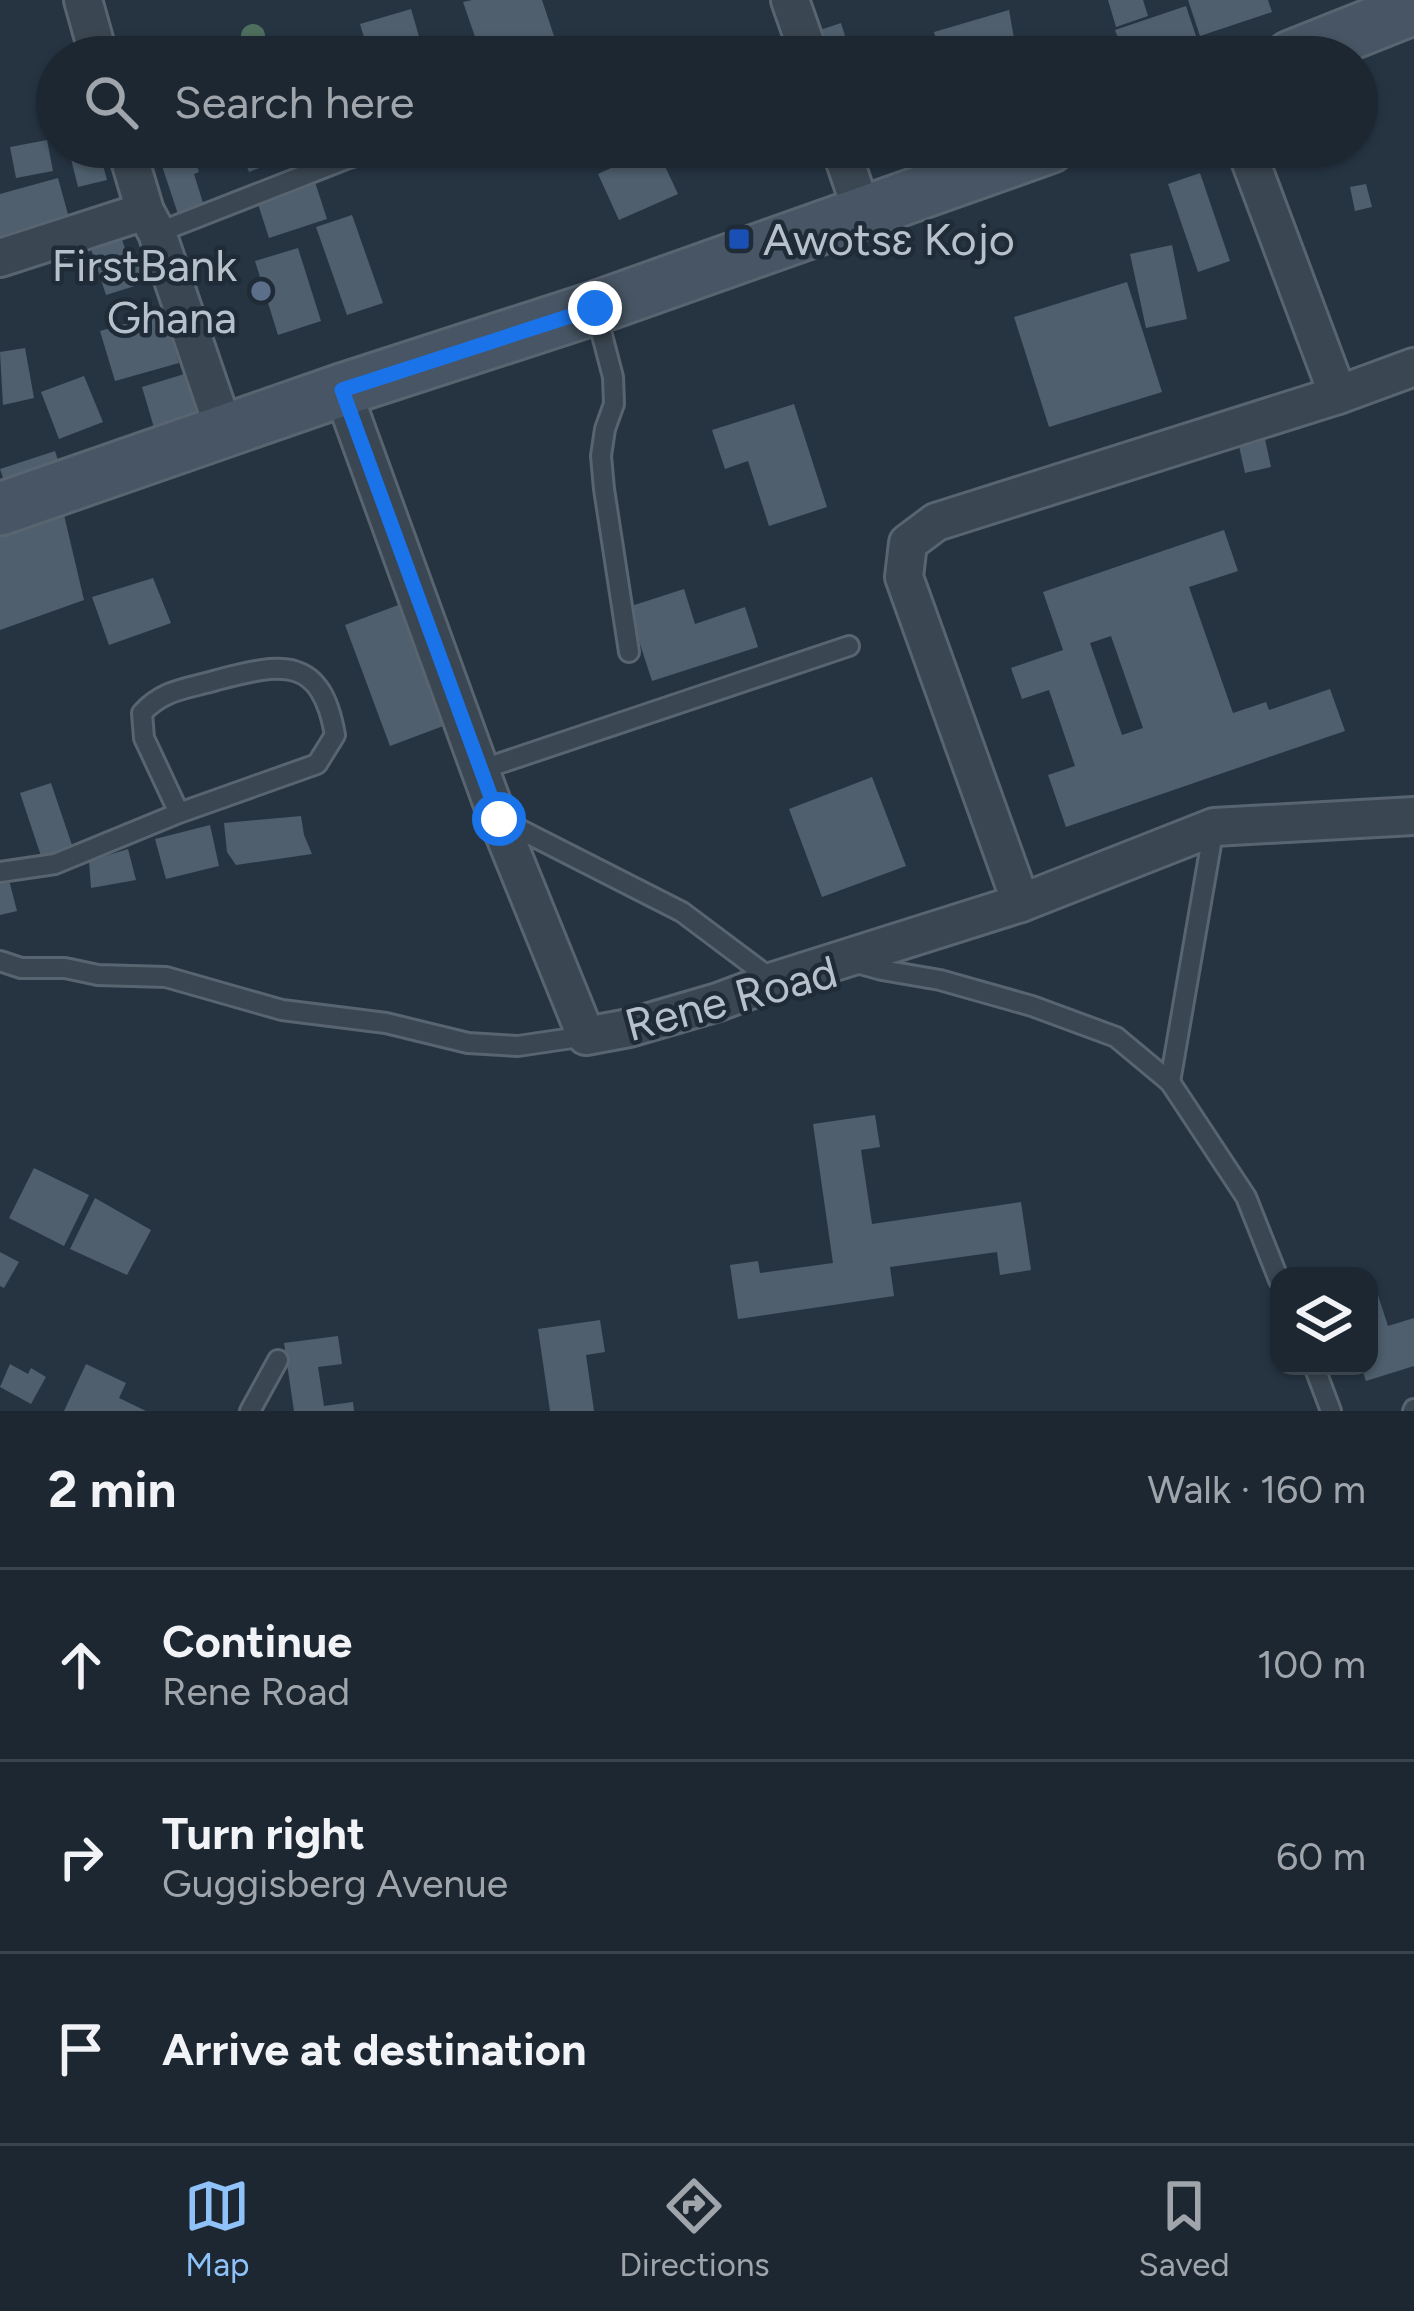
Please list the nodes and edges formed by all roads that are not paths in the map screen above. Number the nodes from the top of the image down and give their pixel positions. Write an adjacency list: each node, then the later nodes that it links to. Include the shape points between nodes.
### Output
1 (82, 0): 4 (street)
2 (790, 0): 5 (street)
3 (1414, 8): 6 (main road)
4 (93, 36)
5 (803, 36)
6 (1344, 36)
7 (133, 168): 13 (street)
8 (318, 168): 13 (lane)
9 (847, 168): 12 (street)
10 (991, 168): 12 (main road)
11 (1253, 168): 18 (street)
12 (863, 214): 15 (main road)
13 (151, 222): 14 (street); 19 (street)
14 (0, 257)
15 (595, 308): 17 (main road); 22 (lane, via 613,377 601,455)
16 (1414, 367): 18 (street)
17 (342, 390): 19 (main road); 23 (street, Rene Road)
18 (1338, 395): 29 (street, via 936,522 908,542 904,577)
19 (225, 432): 20 (main road)
20 (0, 509)
21 (849, 646): 23 (lane)
22 (629, 652)
23 (480, 770): 26 (street, Rene Road)
24 (179, 813): 24 (lane, via 144,738 142,713 158,696 261,668 293,669 310,680 330,706 335,735 316,764); 28 (lane, via 55,864)
25 (1414, 816): 27 (street)
26 (499, 819): 32 (lane, via 682,912); 33 (street, Rene Road)
27 (1214, 826): 29 (street); 34 (lane)
28 (0, 872)
29 (1022, 903): 30 (street)
30 (843, 959): 32 (street, Rene Road); 34 (lane, Rene Road, via 1033,1006 1116,1037)
31 (0, 961): 33 (lane, via 166,976 281,1010 468,1043)
32 (774, 981): 33 (street, Rene Road)
33 (586, 1036)
34 (1170, 1082): 35 (lane, Rene Road, via 1246,1197)
35 (1274, 1267)
36 (278, 1360): 38 (lane)
37 (1317, 1375): 39 (lane)
38 (250, 1411)
39 (1331, 1411)

